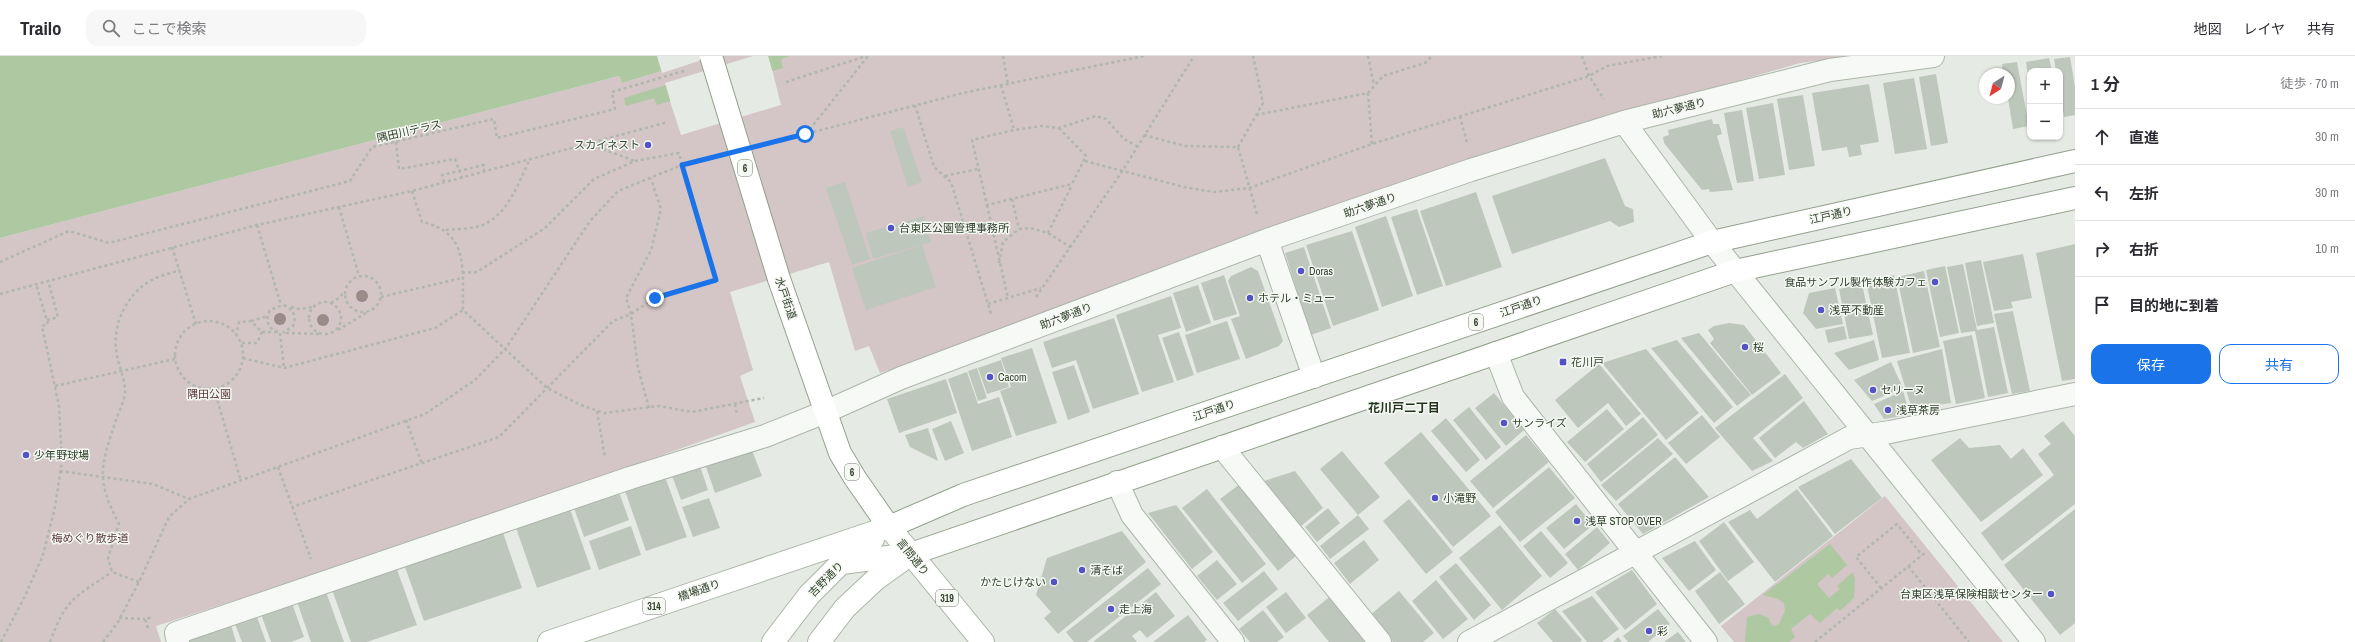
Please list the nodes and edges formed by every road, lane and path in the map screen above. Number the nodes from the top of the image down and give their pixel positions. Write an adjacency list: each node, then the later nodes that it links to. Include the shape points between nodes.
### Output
1 (711, 56): 114 (main road, 水戸街道 / 6, bridge, via 779,279)
2 (867, 56): 14 (path); 27 (path)
3 (1003, 56): 15 (path)
4 (1144, 56): 15 (path)
5 (1194, 56): 28 (path)
6 (1253, 56): 21 (path, via 1263,103)
7 (1368, 56): 17 (path)
8 (1432, 56): 17 (path, via 1425,63 1383,76)
9 (1582, 56): 13 (path)
10 (1662, 56): 13 (path, via 1607,66)
11 (1933, 56): 24 (street, 助六夢通り, via 1830,70)
12 (693, 69): 29 (path, 隅田川テラス, via 612,92 615,109 608,111 497,138 494,119)
13 (1589, 76): 20 (path); 22 (path)
14 (786, 82)
15 (1008, 84): 16 (path)
16 (1001, 85): 19 (path); 26 (path)
17 (1374, 86): 18 (path)
18 (1368, 93): 21 (path); 31 (path)
19 (916, 104): 27 (path); 46 (path, via 934,167)
20 (1608, 105)
21 (1256, 115): 34 (path)
22 (1460, 116): 31 (path); 35 (path)
23 (668, 122): 30 (path)
24 (1624, 122): 62 (street, 助六夢通り, via 1471,170); 63 (street)
25 (1059, 128): 26 (path, via 1042,126); 33 (path, via 1096,116 1106,120 1124,139); 38 (path, via 1086,156)
26 (1014, 130): 42 (path, via 972,140)
27 (805, 134): 32 (path)
28 (1144, 135): 33 (path); 34 (path, via 1185,146)
29 (396, 142): 43 (path, via 399,169 456,159); 66 (path, 隅田川テラス, via 372,147 350,181 109,243 69,232)
30 (586, 143): 37 (path); 39 (path)
31 (1372, 144): 51 (path)
32 (759, 146)
33 (1137, 146): 44 (path)
34 (1238, 147): 51 (path)
35 (1469, 149)
36 (721, 156): 41 (path)
37 (529, 160): 45 (path); 60 (path, via 513,195 498,216 482,226)
38 (1085, 160): 44 (path); 50 (path)
39 (635, 161): 41 (path, via 678,153); 70 (path, via 594,179 545,228 518,247 477,272)
40 (2075, 161): 63 (main road, 江戸通り / 6)
41 (682, 165): 48 (path); 88 (path, via 716,280 655,298)
42 (978, 169): 46 (path); 55 (path)
43 (460, 170): 45 (path, via 484,165); 47 (path); 49 (path, via 442,175)
44 (1123, 170): 51 (path, via 1184,187 1214,192); 65 (path)
45 (484, 172): 47 (path)
46 (944, 176): 82 (path, via 951,182)
47 (462, 178): 49 (path)
48 (651, 179): 88 (path, via 661,209 651,250 626,298); 100 (path, via 618,191 590,221)
49 (444, 182): 52 (path)
50 (1072, 184): 54 (path); 61 (path)
51 (1249, 188): 57 (path)
52 (412, 191): 56 (path); 60 (path, via 422,222)
53 (2075, 198): 69 (main road)
54 (1012, 199): 55 (path); 59 (path)
55 (987, 205): 67 (path)
56 (339, 207): 58 (path); 71 (path)
57 (1258, 220)
58 (257, 225): 64 (path); 83 (path)
59 (1019, 229): 61 (path, via 1030,228); 67 (path, via 1003,242)
60 (445, 230): 70 (path, via 459,246)
61 (1048, 233): 65 (path)
62 (1267, 240): 106 (street); 114 (street, 助六夢通り, via 902,378)
63 (1712, 242): 69 (street); 106 (main road, 江戸通り / 6)
64 (172, 247): 68 (path); 73 (path)
65 (1070, 247): 75 (path)
66 (0, 262)
67 (999, 263): 79 (path)
68 (180, 270): 93 (path); 105 (path, via 144,284 126,307 116,333)
69 (1735, 271): 101 (main road); 116 (street)
70 (462, 273): 72 (path)
71 (358, 276): 76 (path, via 348,283); 78 (path, via 375,281 379,285)
72 (462, 278): 78 (path); 87 (path)
73 (48, 280): 74 (path); 91 (path, via 58,317)
74 (36, 284): 77 (path); 91 (path)
75 (1042, 288): 79 (path); 80 (path)
76 (345, 290): 81 (path); 86 (path, via 346,301 354,310)
77 (0, 294)
78 (381, 297): 86 (path)
79 (1008, 298): 82 (path)
80 (1034, 300)
81 (331, 303): 85 (path, via 323,302); 96 (path, via 338,307 342,318 341,324)
82 (988, 304): 90 (path)
83 (281, 305): 84 (path); 89 (path, via 270,310)
84 (288, 306): 85 (path, via 300,309); 95 (path, via 294,313 295,321 291,329)
85 (314, 307): 97 (path, via 309,316 311,326)
86 (371, 310): 96 (path)
87 (463, 310): 100 (path); 104 (path, via 435,328)
88 (630, 314): 108 (path, via 613,321); 112 (path, via 638,368)
89 (268, 316): 92 (path); 95 (path, via 270,327)
90 (993, 319)
91 (47, 320): 107 (path, via 48,324 42,326)
92 (251, 321): 94 (path); 98 (path, via 239,322)
93 (196, 324): 98 (path, via 218,323); 103 (path, via 183,332 176,342)
94 (262, 332): 95 (path); 99 (path, via 257,343)
95 (280, 332): 97 (path); 104 (path)
96 (334, 332): 97 (path)
97 (323, 335)
98 (236, 336): 99 (path)
99 (240, 343): 102 (path)
100 (506, 348): 108 (path); 115 (path, via 476,380 425,414)
101 (1496, 353): 117 (main road); 129 (street, via 1513,396)
102 (243, 358): 104 (path); 109 (path, via 232,381)
103 (175, 359): 105 (path); 109 (path, via 181,376 189,384 200,389)
104 (284, 368)
105 (120, 371): 107 (path); 122 (path, via 125,391 106,449)
106 (1314, 377): 127 (main road, 江戸通り / 6, via 963,496)
107 (55, 386): 121 (path, via 62,461)
108 (547, 388): 113 (path); 118 (path, via 499,437)
109 (214, 389): 123 (path)
110 (2075, 395): 116 (street)
111 (764, 398): 112 (path, via 692,412 659,406)
112 (649, 408): 113 (path, via 604,413)
113 (597, 410): 119 (path)
114 (825, 412): 127 (main road, 水戸街道 / 6, via 840,453); 145 (street, 助六夢通り, via 765,436 630,478 176,633)
115 (406, 420): 118 (path); 120 (path)
116 (1867, 435): 129 (street, via 1849,438); 156 (street)
117 (1222, 447): 124 (main road); 151 (street)
118 (422, 464): 126 (path)
119 (606, 464)
120 (278, 467): 123 (path); 126 (path)
121 (60, 471): 122 (path); 142 (path, via 55,507 43,555)
122 (101, 477): 125 (path, via 153,484); 135 (path, via 108,502 119,524 108,558)
123 (241, 481): 125 (path)
124 (1117, 482): 130 (main road, via 989,529); 150 (street, via 1132,515)
125 (189, 499): 137 (path, via 169,517)
126 (292, 507): 132 (path)
127 (889, 527): 130 (main road, 言問通り / 319); 133 (main road, 吉野通り); 136 (main road, 橋場通り / 314)
128 (1928, 550): 131 (path)
129 (1635, 552): 152 (street); 153 (street)
130 (911, 554): 133 (main road, 橋場通り / 314); 148 (main road, via 876,579 845,608); 149 (main road, 言問通り / 319)
131 (1922, 555): 134 (path); 138 (path, via 1897,524 1856,557)
132 (312, 561)
133 (840, 564): 136 (main road, 橋場通り / 314); 147 (main road, 吉野通り, via 809,595)
134 (1908, 566): 138 (path); 155 (path)
135 (112, 572): 137 (path); 141 (path, via 71,599 58,619)
136 (759, 572): 146 (main road, 橋場通り / 314, via 719,583)
137 (139, 582): 139 (path)
138 (1882, 588): 154 (path)
139 (119, 618): 140 (path); 144 (path)
140 (145, 620)
141 (50, 641): 143 (path)
142 (1, 642)
143 (45, 642)
144 (103, 642)
145 (178, 642)
146 (550, 642)
147 (772, 642)
148 (819, 642)
149 (983, 642)
150 (1233, 642)
151 (1380, 642)
152 (1469, 642)
153 (1706, 642)
154 (1815, 642)
155 (1969, 642)
156 (2034, 642)

